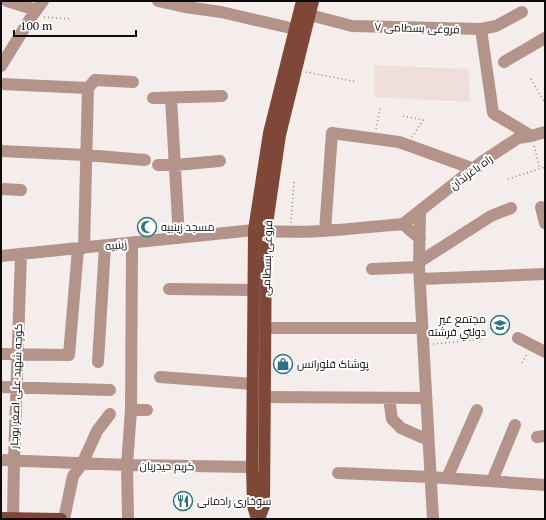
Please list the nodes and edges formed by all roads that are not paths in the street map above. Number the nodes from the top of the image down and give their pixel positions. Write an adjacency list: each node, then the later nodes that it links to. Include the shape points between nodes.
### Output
1 (7, 1): 7 (street)
2 (158, 1): 5 (street)
3 (302, 1): 10 (main road, فروغی بسطامی)
4 (313, 1): 9 (main road, فروغی بسطامی)
5 (185, 4): 6 (street)
6 (222, 7): 10 (street)
7 (37, 9): 13 (street)
8 (522, 12): 11 (street, فروغی بسطامی ۷, via 496,26)
9 (310, 14): 11 (street, فروغی بسطامی ۷, via 352,26); 37 (main road, فروغی بسطامی, via 280,135)
10 (295, 29): 37 (main road, فروغی بسطامی, via 269,133)
11 (482, 30): 22 (street, via 493,113)
12 (545, 38): 14 (street)
13 (2, 62)
14 (504, 62)
15 (133, 82): 17 (street, via 95,80)
16 (1, 84): 17 (street)
17 (88, 90): 24 (street)
18 (222, 96): 20 (street)
19 (154, 98): 20 (street)
20 (171, 98): 28 (street)
21 (545, 132): 22 (street, راه باغزندان)
22 (531, 136): 29 (street, راه باغزندان, via 518,138)
23 (1, 151): 24 (street)
24 (86, 155): 25 (street); 43 (street)
25 (145, 160)
26 (220, 161): 28 (street)
27 (158, 165): 28 (street)
28 (174, 165): 39 (street)
29 (474, 169): 34 (street, راه باغزندان); 38 (street, via 399,142 332,133)
30 (1, 190): 31 (street)
31 (21, 190)
32 (541, 207): 35 (street)
33 (511, 208): 47 (street, via 491,216)
34 (420, 211): 36 (street, راه باغزندان); 40 (street)
35 (545, 223)
36 (403, 224): 38 (street, زینبیه); 40 (street)
37 (260, 231): 38 (street, زینبیه); 39 (street, زینبیه); 50 (main road, فروغی بسطامی); 51 (main road, فروغی بسطامی)
38 (325, 231)
39 (179, 238): 41 (street, زینبیه)
40 (420, 239): 47 (street)
41 (132, 243): 42 (street, زینبیه); 66 (street)
42 (105, 246): 43 (street, زینبیه); 57 (street)
43 (81, 248): 44 (street, زینبیه); 56 (street, via 69,356)
44 (21, 254): 45 (street, زینبیه); 56 (street, کوچه شهید علی اصغر بوجار)
45 (1, 256)
46 (372, 269): 47 (street)
47 (420, 269): 48 (street); 52 (street)
48 (545, 274)
49 (169, 289): 50 (street)
50 (253, 290): 59 (main road, فروغی بسطامی)
51 (265, 328): 52 (street); 63 (main road, فروغی بسطامی)
52 (422, 328): 65 (street)
53 (518, 338): 54 (street)
54 (545, 352)
55 (1, 354): 56 (street)
56 (17, 355): 61 (street, کوچه شهید علی اصغر بوجار)
57 (98, 362)
58 (160, 377): 59 (street)
59 (253, 384): 76 (main road, فروغی بسطامی)
60 (1, 387): 61 (street)
61 (16, 388): 62 (street); 73 (street, کوچه شهید علی اصغر بوجار)
62 (110, 390)
63 (264, 397): 64 (street); 86 (main road, فروغی بسطامی, via 264,506)
64 (389, 398): 65 (street); 71 (street, via 392,419 396,424)
65 (426, 398): 71 (street)
66 (132, 410): 67 (street); 75 (street)
67 (147, 410)
68 (477, 410): 79 (street)
69 (110, 414): 74 (street, via 97,431)
70 (515, 425): 80 (street)
71 (428, 440): 78 (street)
72 (1, 460): 73 (street, کریم حیدریان)
73 (14, 461): 74 (street, کریم حیدریان); 83 (street, کوچه شهید علی اصغر بوجار)
74 (82, 464): 75 (street, کریم حیدریان); 84 (street, via 73,476)
75 (128, 465): 76 (street, کریم حیدریان); 85 (street)
76 (252, 467): 86 (main road, فروغی بسطامی, via 253,506)
77 (338, 473): 78 (street)
78 (430, 477): 79 (street); 87 (street)
79 (446, 478): 80 (street)
80 (492, 481): 81 (street)
81 (545, 485)
82 (1, 518): 83 (main road)
83 (13, 518): 84 (main road)
84 (62, 519)
85 (128, 519)
86 (258, 519)
87 (433, 519)

